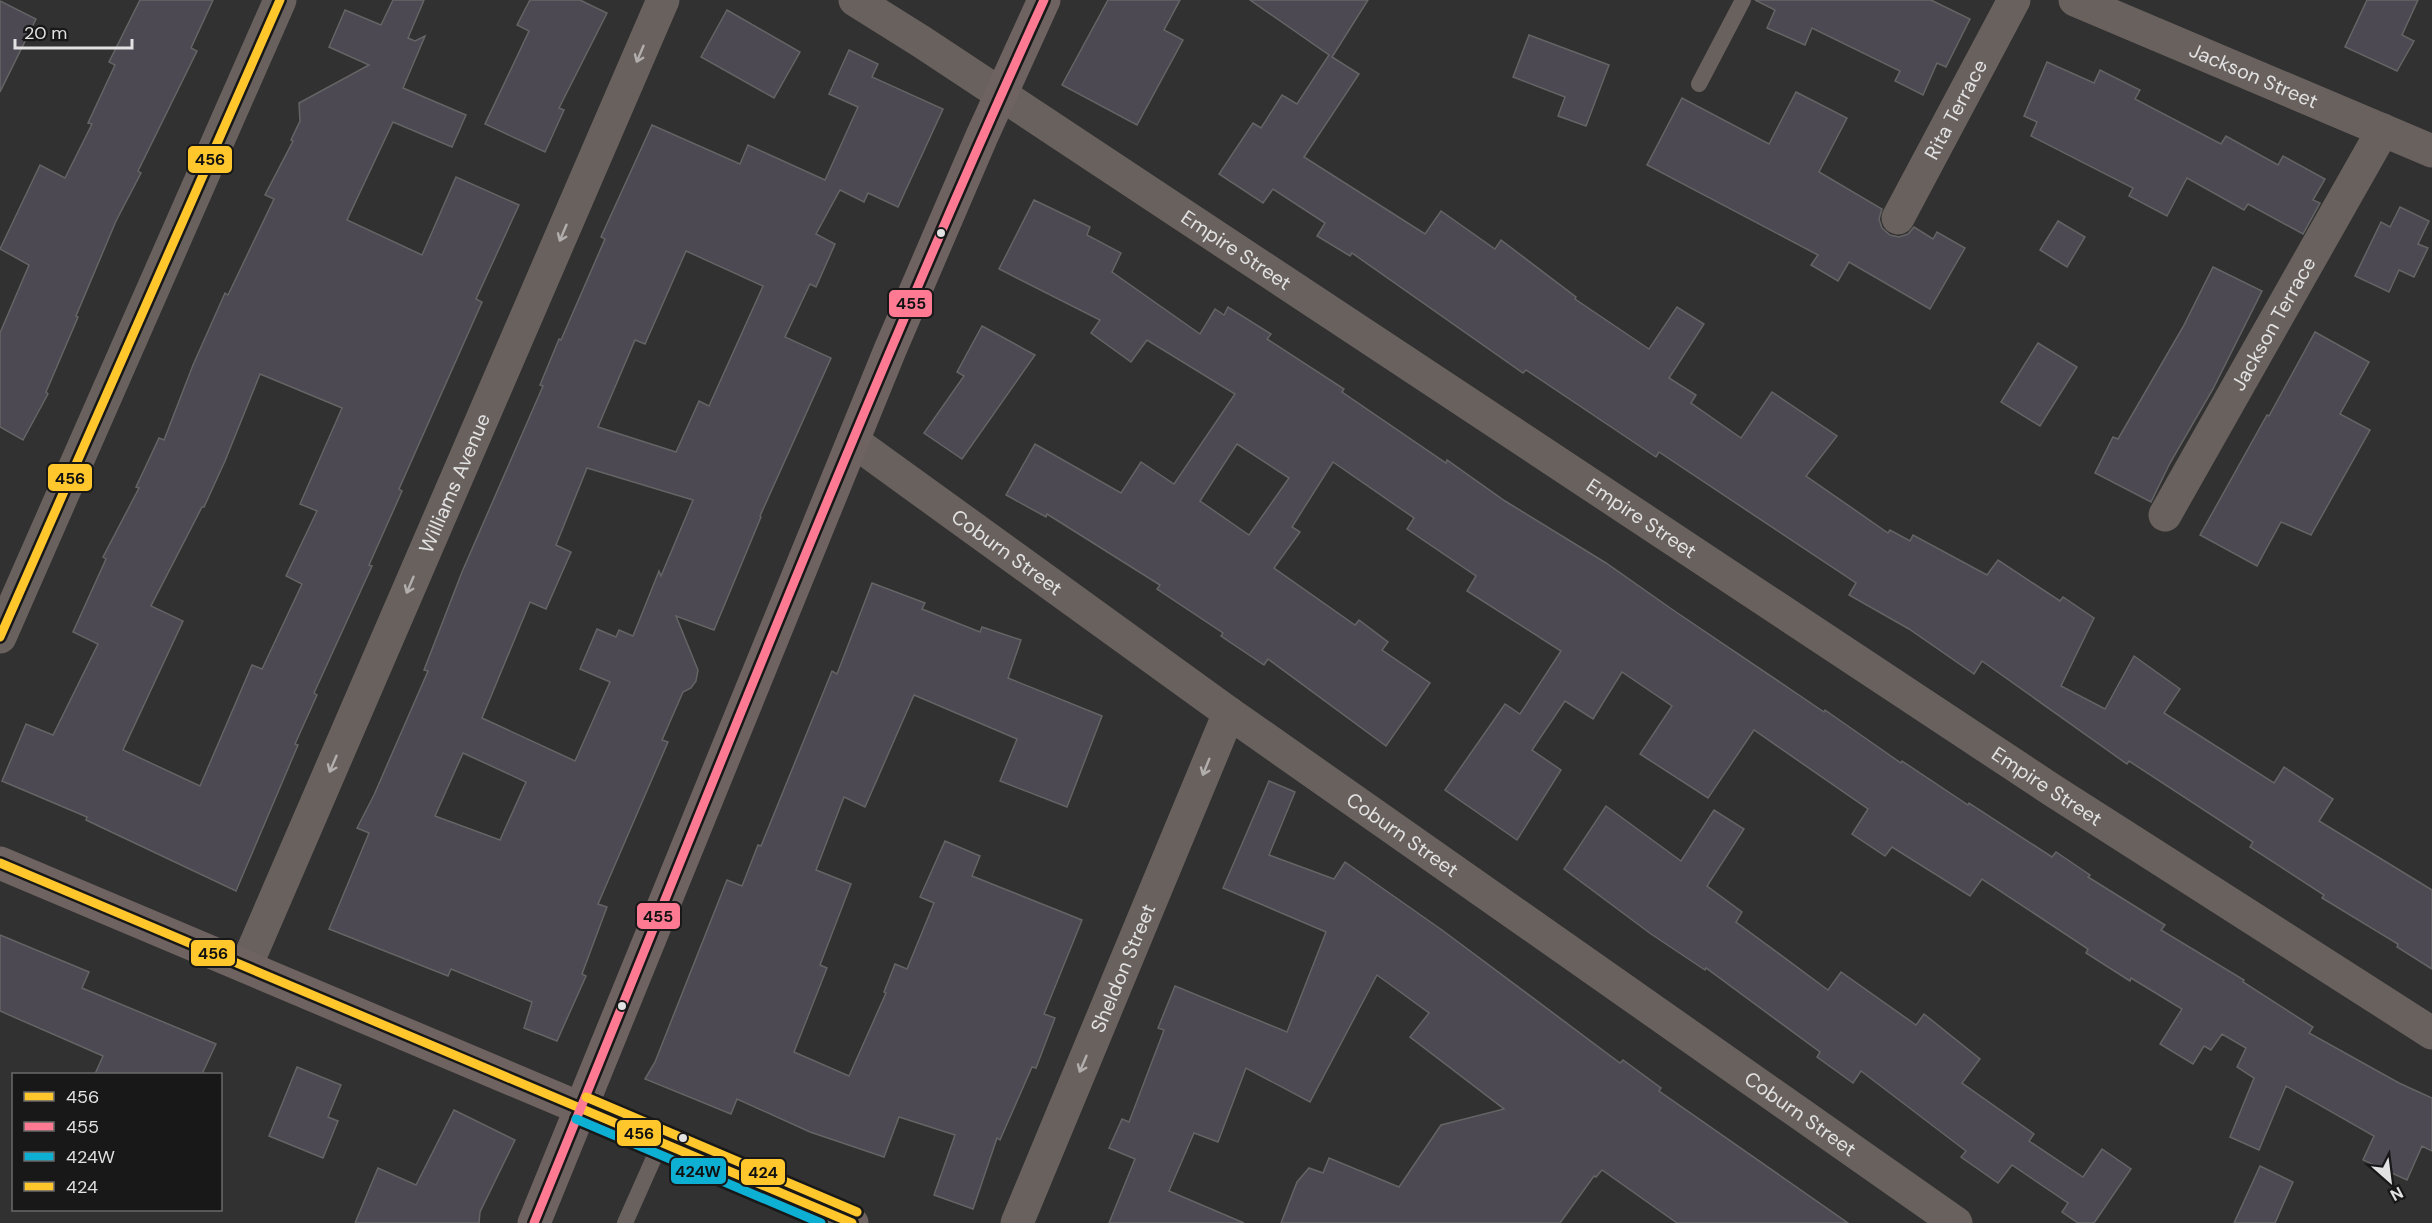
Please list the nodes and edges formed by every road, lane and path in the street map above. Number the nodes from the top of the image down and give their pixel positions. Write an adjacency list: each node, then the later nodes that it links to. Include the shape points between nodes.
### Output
1 (280, 0): 15 (street)
2 (663, 0): 18 (street, Williams Avenue, one-way to 18)
3 (855, 0): 9 (street, Empire Street)
4 (1044, 0): 9 (main road)
5 (1743, 0): 8 (lane)
6 (2013, 0): 12 (street, Rita Terrace)
7 (2075, 0): 10 (street, Jackson Street)
8 (1699, 84)
9 (1000, 95): 13 (main road); 19 (street, Empire Street, via 2052,790)
10 (2383, 130): 11 (street, Jackson Street); 14 (street, Jackson Terrace)
11 (2432, 151)
12 (1898, 219)
13 (853, 441): 16 (street, Coburn Street); 20 (main road)
14 (2165, 515)
15 (0, 637)
16 (1229, 713): 25 (street, Sheldon Street, one-way to 25); 26 (street, Coburn Street)
17 (0, 862): 18 (main road)
18 (246, 966): 20 (main road)
19 (2432, 1033)
20 (581, 1108): 21 (main road); 22 (main road)
21 (661, 1142): 23 (lane); 24 (main road)
22 (534, 1223)
23 (626, 1223)
24 (852, 1223)
25 (1017, 1223)
26 (1956, 1223)

